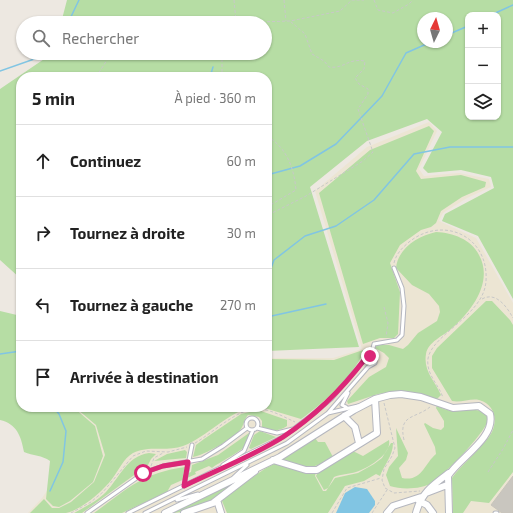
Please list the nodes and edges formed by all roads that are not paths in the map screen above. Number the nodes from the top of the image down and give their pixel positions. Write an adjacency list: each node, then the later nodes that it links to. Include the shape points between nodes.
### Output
1 (394, 268): 2 (lane, via 402,288 403,330 399,339 374,344)
2 (369, 357): 3 (lane, via 375,361); 9 (lane, via 332,398)
3 (351, 388): 6 (lane, via 342,405); 7 (lane)
4 (374, 399): 5 (street); 13 (street, via 377,432); 19 (street, via 407,395 453,408 483,407 490,414 491,421 485,436)
5 (363, 404): 6 (lane); 8 (street)
6 (352, 407): 7 (lane)
7 (328, 413): 16 (lane, via 287,443)
8 (344, 416): 13 (street, via 355,428); 15 (street)
9 (299, 425): 11 (lane, via 277,433); 20 (lane, via 274,442)
10 (247, 428): 11 (lane, via 246,422 251,418 258,422); 12 (lane); 17 (lane, via 212,453)
11 (257, 428): 12 (lane)
12 (254, 430): 20 (lane, via 244,451)
13 (359, 443): 15 (street, via 315,470 304,470)
14 (192, 445): 17 (lane)
15 (273, 460): 18 (street)
16 (253, 461): 21 (lane); 27 (lane)
17 (188, 462): 23 (lane); 29 (lane, via 150,470)
18 (262, 465): 21 (street); 26 (street)
19 (450, 472): 22 (street); 25 (street)
20 (210, 474): 23 (lane)
21 (231, 480): 24 (street)
22 (448, 485): 25 (street); 38 (street)
23 (184, 486): 30 (lane)
24 (204, 493): 27 (lane); 32 (street)
25 (422, 496): 35 (street, via 393,506); 36 (street); 37 (street)
26 (217, 500): 28 (street); 34 (street)
27 (169, 501): 31 (lane)
28 (203, 510): 33 (street)
29 (87, 513)
30 (128, 513)
31 (145, 513)
32 (165, 513)
33 (184, 513)
34 (221, 513)
35 (388, 513)
36 (416, 513)
37 (433, 513)
38 (450, 513)

